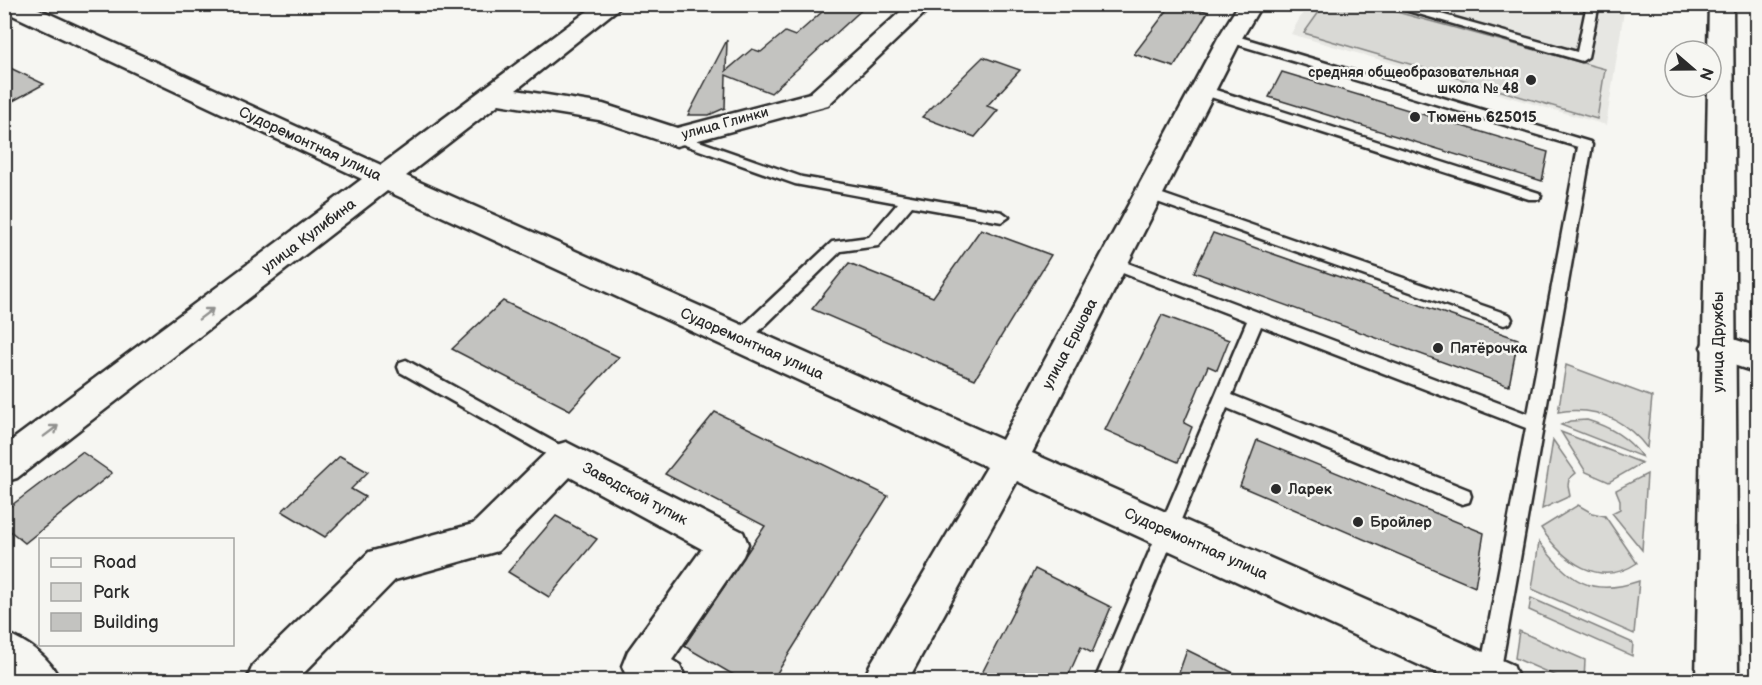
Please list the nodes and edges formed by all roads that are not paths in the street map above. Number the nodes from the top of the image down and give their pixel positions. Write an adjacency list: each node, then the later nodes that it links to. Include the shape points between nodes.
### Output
1 (8, 4): 12 (street, Судоремонтная улица)
2 (613, 4): 10 (street, улица Кулибина)
3 (923, 4): 11 (street, улица Глинки, via 819,99)
4 (1251, 4): 8 (street, улица Ершова)
5 (1390, 4): 6 (lane, via 1582,57)
6 (1593, 4)
7 (1721, 4): 21 (street, улица Дружбы)
8 (1230, 38): 9 (street, улица Ершова); 25 (lane, via 1585,145)
9 (1203, 90): 13 (street, улица Ершова); 14 (lane)
10 (494, 95): 11 (street, улица Глинки, via 603,112); 12 (street, улица Кулибина)
11 (676, 137): 15 (lane, via 800,181)
12 (384, 178): 20 (street, Судоремонтная улица); 28 (street, улица Кулибина, one-way to 12)
13 (1149, 194): 17 (street, улица Ершова); 19 (lane)
14 (1534, 196)
15 (909, 200): 16 (lane); 20 (lane, via 873,242 837,246)
16 (1002, 217)
17 (1112, 263): 18 (lane); 27 (street, улица Ершова)
18 (1256, 318): 24 (lane); 25 (lane)
19 (1504, 319)
20 (740, 339): 27 (street, Судоремонтная улица)
21 (1718, 347): 22 (street); 38 (street, улица Дружбы)
22 (1758, 360)
23 (406, 367): 26 (lane)
24 (1221, 398): 29 (lane); 30 (lane)
25 (1535, 424): 32 (lane)
26 (566, 457): 34 (street, Заводской тупик, via 484,539 383,565); 35 (street, Заводской тупик, via 729,544 643,666)
27 (1010, 460): 30 (street, Судоремонтная улица); 36 (street, улица Ершова)
28 (4, 467)
29 (1462, 496)
30 (1167, 531): 32 (street, Судоремонтная улица); 37 (lane)
31 (4, 652): 33 (street)
32 (1494, 679)
33 (38, 681)
34 (268, 681)
35 (664, 681)
36 (885, 681)
37 (1105, 681)
38 (1717, 681)

